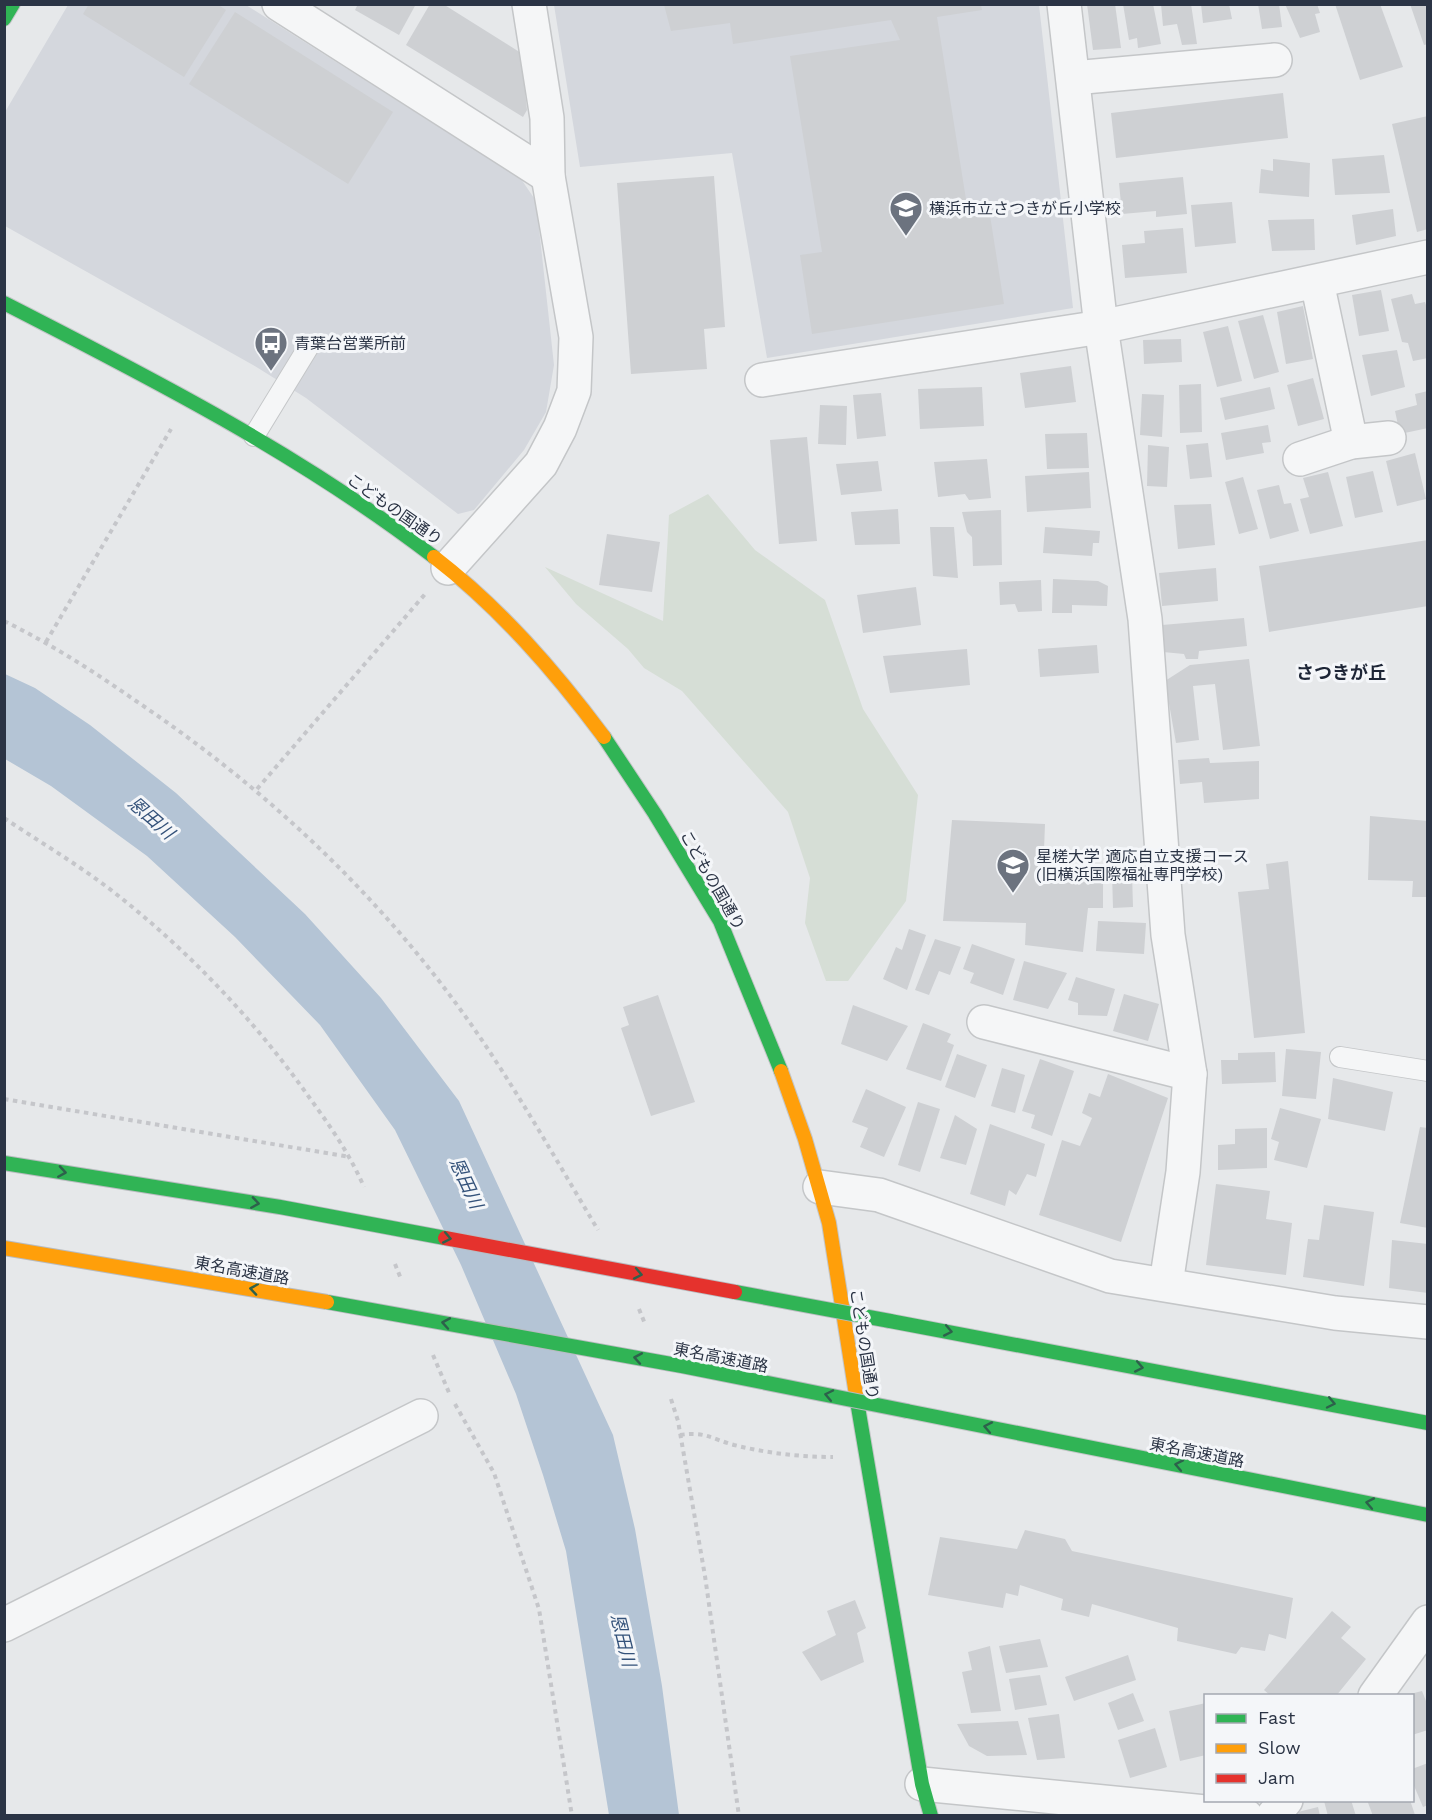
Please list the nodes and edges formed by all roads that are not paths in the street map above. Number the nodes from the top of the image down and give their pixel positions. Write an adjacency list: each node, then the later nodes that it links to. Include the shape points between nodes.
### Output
1 (13, 4): 5 (main road)
2 (279, 4): 8 (street)
3 (529, 4): 8 (street, via 547,117)
4 (1064, 4): 7 (street)
5 (4, 19)
6 (1258, 54): 7 (street)
7 (1073, 78): 12 (street)
8 (548, 176): 19 (street, via 576,337 574,391 541,464)
9 (1428, 257): 10 (street)
10 (1317, 282): 12 (street); 17 (street)
11 (4, 303): 15 (main road, こどもの国通り, via 190,398)
12 (1101, 327): 14 (street); 23 (street, via 1145,619 1168,935)
13 (309, 346): 15 (lane)
14 (762, 380)
15 (254, 436): 19 (main road, こどもの国通り, via 375,513)
16 (1389, 438): 17 (street)
17 (1351, 442): 18 (street)
18 (1300, 459)
19 (448, 568): 25 (main road, こどもの国通り, via 524,639 594,723 725,930 771,1044)
20 (984, 1022): 23 (street)
21 (1340, 1057): 22 (lane)
22 (1428, 1071)
23 (1190, 1074): 27 (street, via 1183,1172)
24 (4, 1163): 30 (main road, one-way to 30, bridge, via 280,1208)
25 (820, 1187): 27 (street, via 879,1195 1110,1276); 35 (main road, こどもの国通り)
26 (4, 1248): 31 (main road, 東名高速道路, one-way to 26, bridge, via 757,1380)
27 (1166, 1284): 28 (street, via 1335,1313)
28 (1428, 1322)
29 (421, 1416): 32 (street)
30 (1428, 1423)
31 (1428, 1515)
32 (4, 1625)
33 (1427, 1626): 34 (street)
34 (1376, 1694)
35 (922, 1784): 37 (main road, こどもの国通り); 38 (street)
36 (1284, 1802): 39 (street)
37 (932, 1815)
38 (1246, 1815)
39 (1273, 1815)

